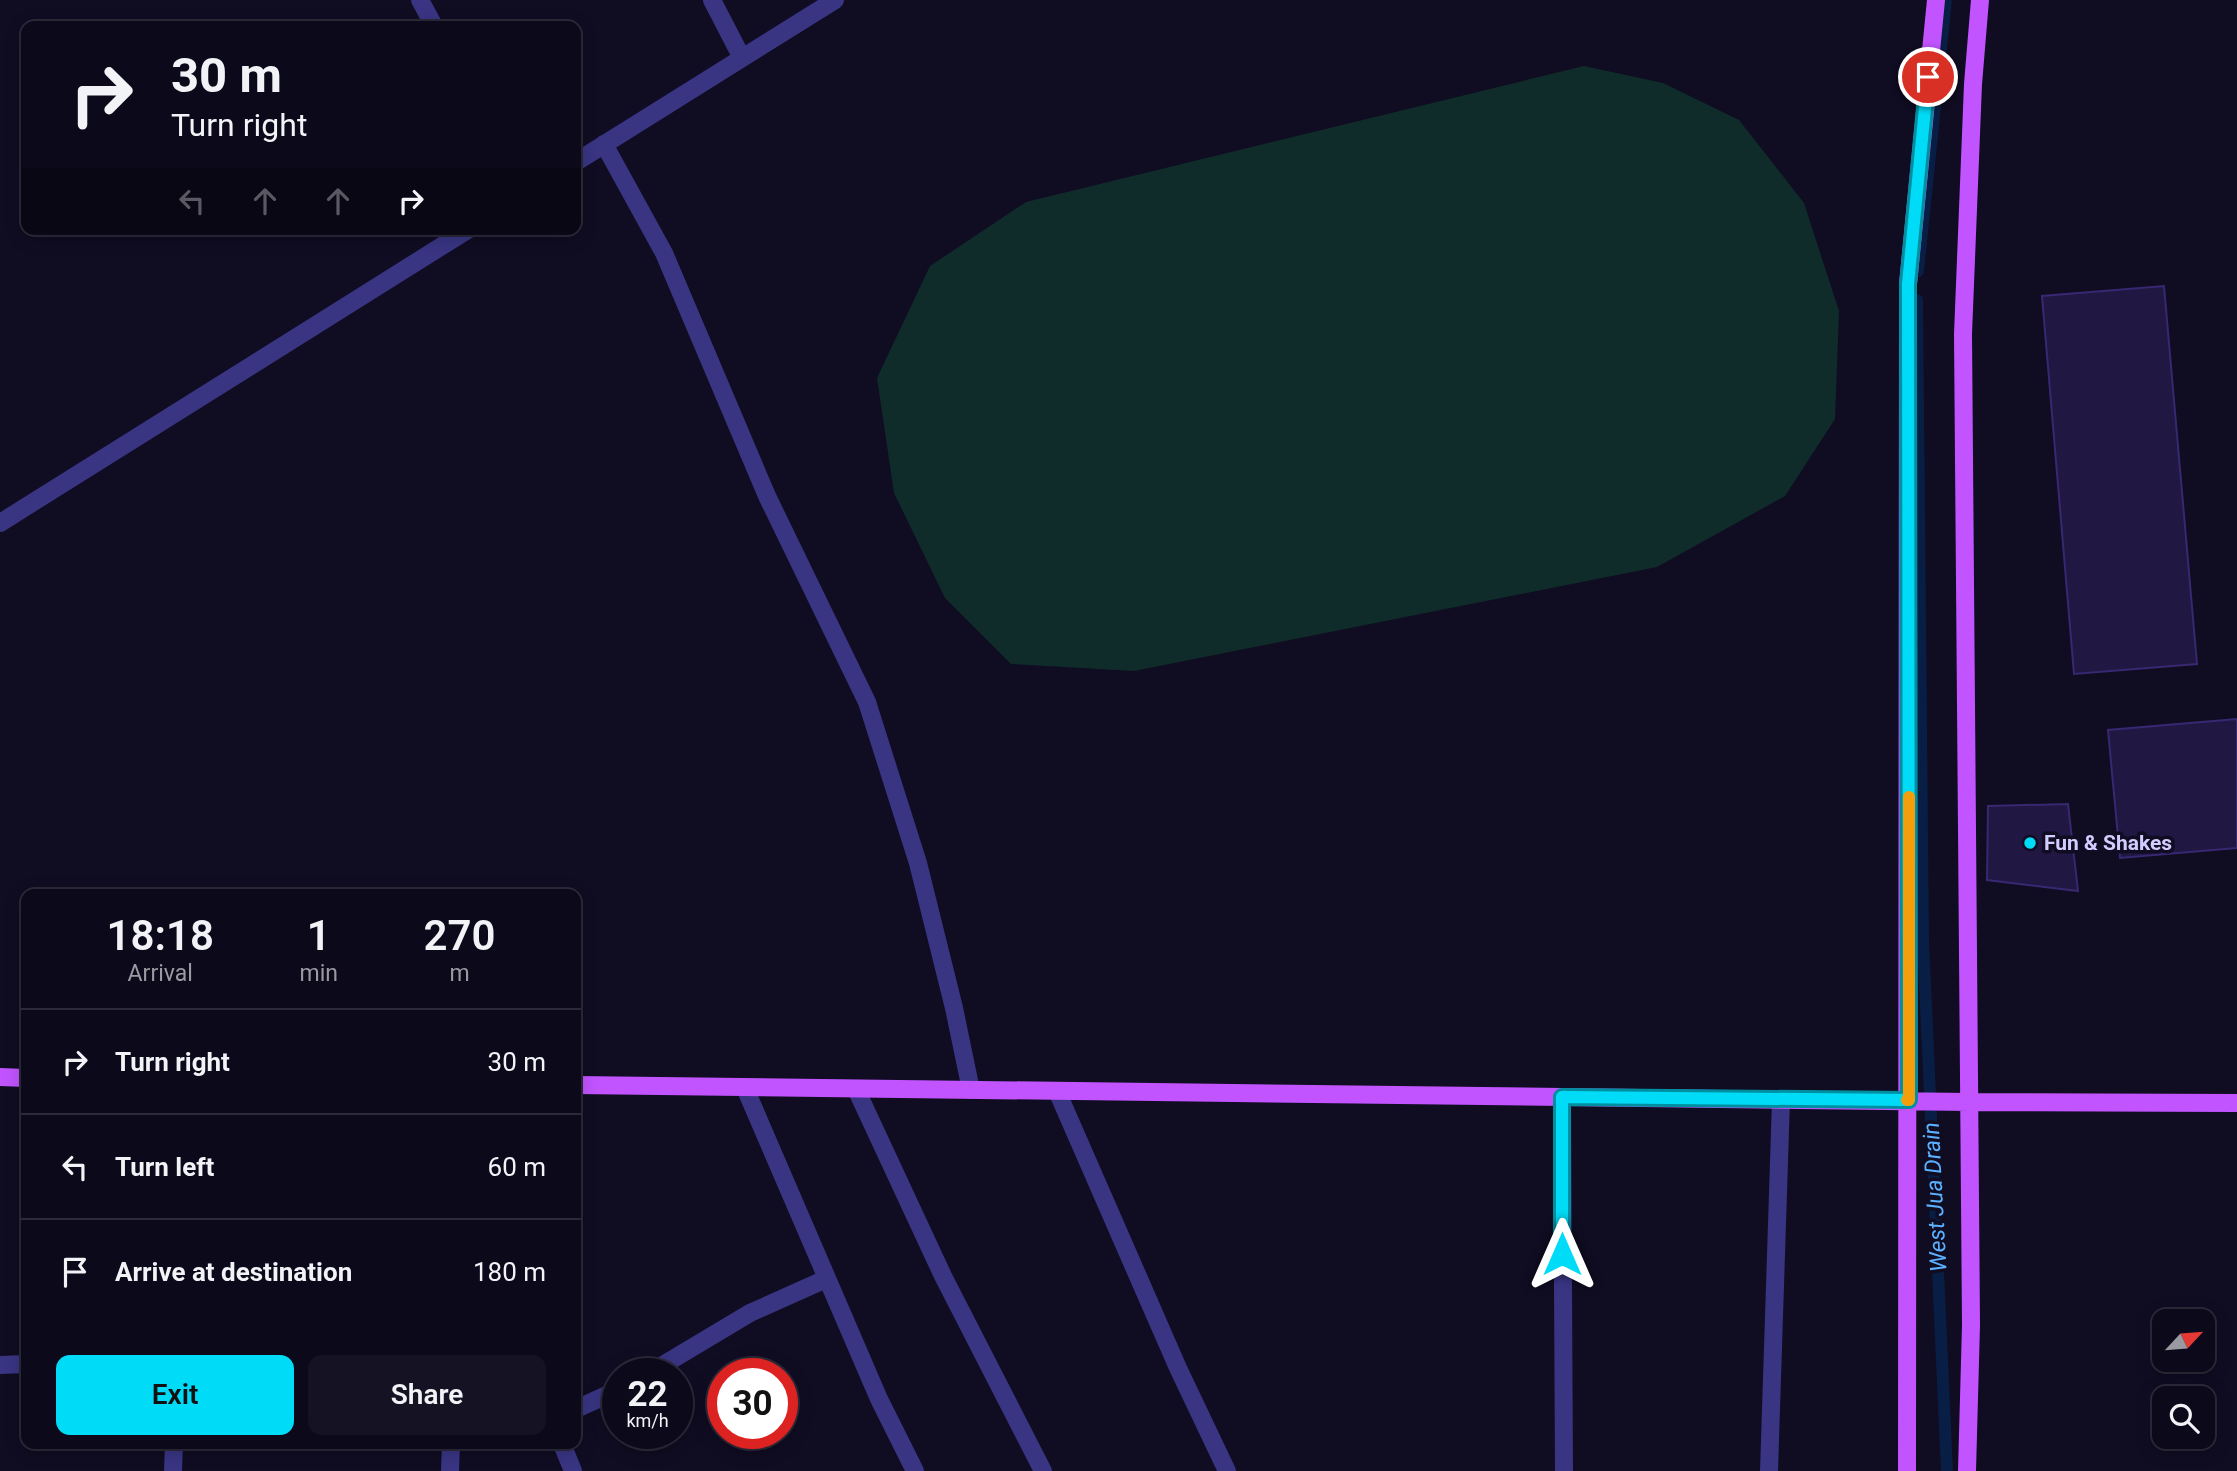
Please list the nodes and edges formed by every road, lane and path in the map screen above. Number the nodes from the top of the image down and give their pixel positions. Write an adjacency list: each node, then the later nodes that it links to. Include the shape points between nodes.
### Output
1 (420, 0): 6 (street)
2 (712, 0): 7 (street)
3 (835, 0): 7 (street)
4 (1936, 0): 21 (main road, via 1908,284)
5 (1980, 0): 22 (main road, via 1963,334)
6 (431, 21)
7 (742, 58): 8 (street)
8 (604, 145): 9 (street); 17 (street, via 664,253 767,496 867,702 918,863)
9 (581, 159)
10 (459, 235): 11 (street)
11 (0, 523)
12 (0, 1077): 13 (main road)
13 (21, 1078)
14 (581, 1085): 15 (main road)
15 (745, 1088): 16 (main road); 24 (street)
16 (856, 1089): 17 (main road); 37 (street, via 943,1276)
17 (971, 1090): 18 (main road)
18 (1057, 1091): 19 (main road); 38 (street)
19 (1562, 1097): 20 (main road); 39 (street)
20 (1781, 1100): 21 (main road); 40 (street)
21 (1909, 1100): 22 (main road); 41 (main road)
22 (1970, 1102): 23 (main road); 42 (main road)
23 (2237, 1103)
24 (826, 1279): 25 (street, via 750,1313); 36 (street)
25 (675, 1358)
26 (21, 1364): 27 (street)
27 (0, 1365)
28 (602, 1397): 29 (street)
29 (581, 1407)
30 (174, 1449): 33 (street)
31 (451, 1449): 34 (street)
32 (564, 1449): 35 (street)
33 (173, 1471)
34 (450, 1471)
35 (573, 1471)
36 (915, 1471)
37 (1043, 1471)
38 (1227, 1471)
39 (1564, 1471)
40 (1769, 1471)
41 (1907, 1471)
42 (1967, 1471)

